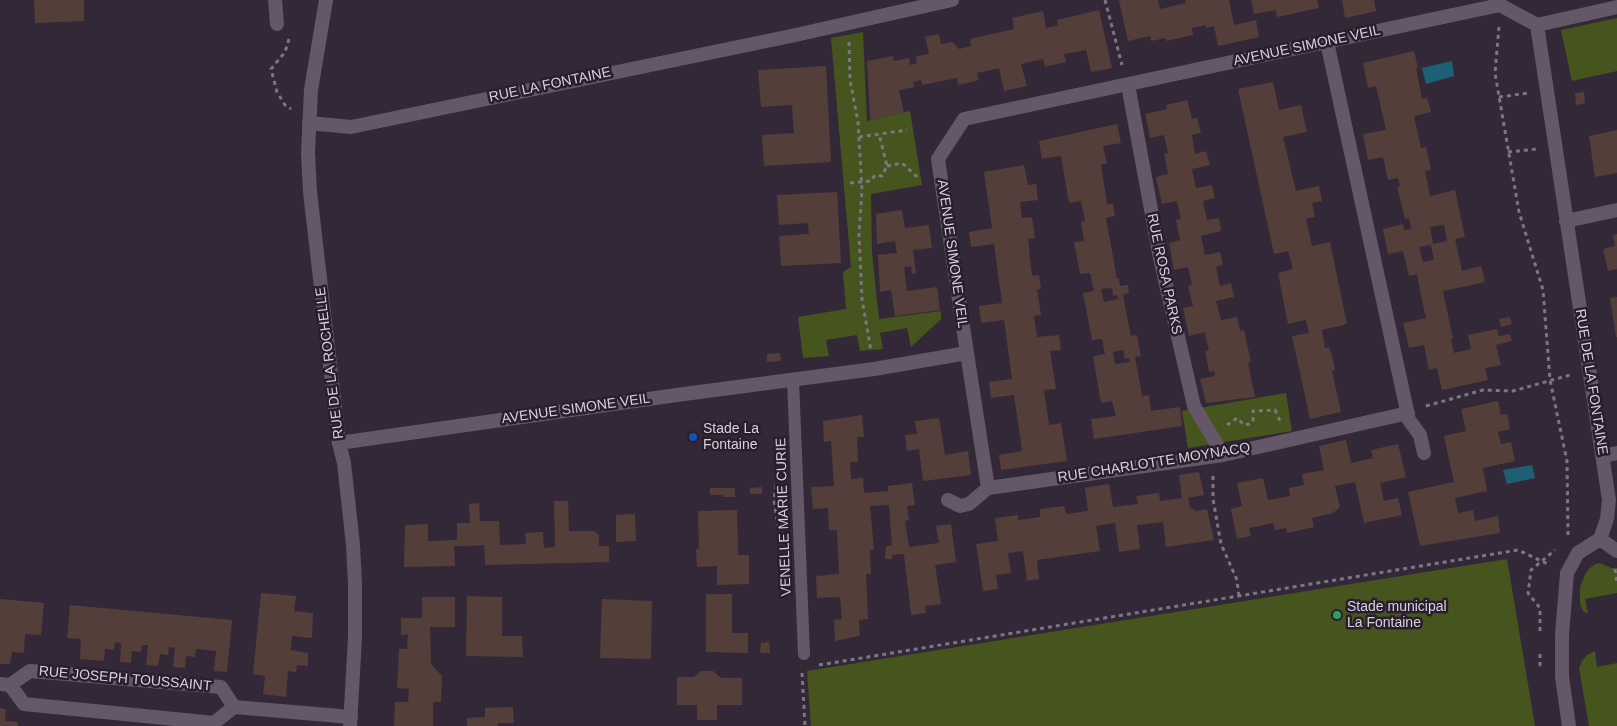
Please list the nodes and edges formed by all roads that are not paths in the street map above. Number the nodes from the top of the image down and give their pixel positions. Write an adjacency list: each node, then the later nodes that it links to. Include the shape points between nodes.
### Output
1 (275, 0): 5 (street)
2 (326, 0): 9 (street, RUE DE LA ROCHELLE, via 311,90)
3 (952, 0): 9 (street, RUE LA FONTAINE, via 351,127)
4 (1617, 7): 6 (street)
5 (278, 24)
6 (1537, 25): 7 (street, AVENUE SIMONE VEIL, via 1500,5); 11 (street, RUE DE LA FONTAINE)
7 (1328, 42): 8 (street, AVENUE SIMONE VEIL); 14 (street)
8 (1128, 85): 12 (street, AVENUE SIMONE VEIL, via 964,119 938,159); 18 (street, RUE ROSA PARKS, via 1160,258 1194,406)
9 (309, 123): 15 (street, RUE DE LA ROCHELLE, via 310,192)
10 (1617, 210): 11 (street)
11 (1566, 221): 19 (street, RUE DE LA FONTAINE)
12 (967, 353): 13 (street, AVENUE SIMONE VEIL); 20 (street)
13 (793, 380): 15 (street, AVENUE SIMONE VEIL); 24 (lane, VENELLE MARIE CURIE)
14 (1408, 413): 16 (street, via 1420,435); 18 (street, RUE CHARLOTTE MOYNACQ)
15 (339, 443): 27 (street, RUE DE LA ROCHELLE, via 348,496 355,584)
16 (1424, 453)
17 (1617, 453): 19 (street)
18 (1223, 455): 20 (street, RUE CHARLOTTE MOYNACQ)
19 (1602, 456): 22 (street, RUE DE LA FONTAINE, via 1609,500 1608,518)
20 (988, 488): 21 (street, via 969,504 960,506)
21 (948, 500)
22 (1600, 539): 23 (street); 29 (street, via 1578,553 1567,572 1562,677)
23 (1617, 551)
24 (804, 654)
25 (5, 684): 26 (street, RUE JOSEPH TOUSSAINT, via 30,671 221,687); 28 (street, RUE JOSEPH TOUSSAINT, via 24,704)
26 (234, 707): 27 (street); 28 (street, RUE JOSEPH TOUSSAINT)
27 (350, 721)
28 (214, 725)
29 (1569, 726)

